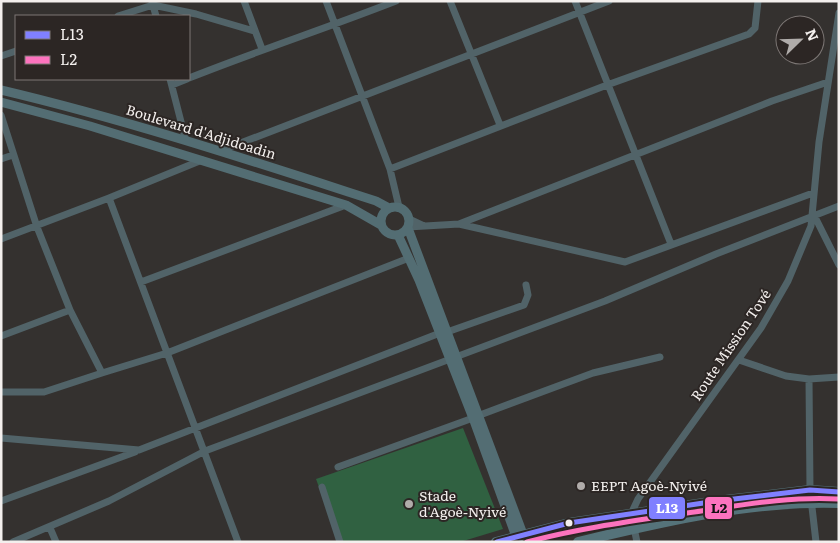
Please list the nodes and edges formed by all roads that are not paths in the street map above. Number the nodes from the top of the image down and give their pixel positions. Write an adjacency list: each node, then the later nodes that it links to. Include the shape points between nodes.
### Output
1 (244, 1): 14 (street)
2 (326, 1): 13 (street)
3 (396, 1): 13 (street)
4 (450, 1): 17 (street)
5 (575, 1): 9 (street)
6 (609, 1): 9 (street)
7 (758, 1): 22 (street, via 756,28 749,34)
8 (152, 3): 11 (street); 12 (street); 14 (street)
9 (579, 13): 17 (street); 22 (street)
10 (839, 13): 21 (street, Route Mission Tové)
11 (121, 15)
12 (156, 15)
13 (335, 25): 15 (street); 24 (street)
14 (254, 31): 15 (street)
15 (262, 49): 19 (street)
16 (15, 51): 18 (street)
17 (471, 54): 24 (street); 27 (street)
18 (1, 56)
19 (190, 77)
20 (171, 82): 28 (street)
21 (828, 82): 30 (street); 35 (street, Route Mission Tové)
22 (607, 85): 27 (street); 30 (street)
23 (1, 90): 28 (main road, Boulevard d'Adjidoadin)
24 (362, 96): 29 (street); 34 (street)
25 (1, 102): 33 (main road, Boulevard d'Adjidoadin)
26 (1, 115): 31 (street)
27 (500, 126): 34 (street)
28 (186, 141): 29 (main road, Boulevard d'Adjidoadin)
29 (219, 152): 39 (main road, Boulevard d'Adjidoadin)
30 (636, 154): 41 (street); 47 (street)
31 (13, 155): 32 (street); 44 (street)
32 (1, 159)
33 (202, 160): 36 (street); 37 (main road, Boulevard d'Adjidoadin)
34 (390, 169): 39 (street)
35 (813, 193): 40 (street, Route Mission Tové); 47 (street)
36 (110, 198): 44 (street); 50 (street)
37 (346, 205): 42 (main road, Boulevard d'Adjidoadin); 50 (street)
38 (839, 206): 40 (street)
39 (393, 208): 42 (main road, via 381,217); 43 (main road, via 407,214)
40 (813, 214): 49 (street); 56 (street, via 605,301); 58 (street, Route Mission Tové, via 808,238 788,281)
41 (459, 224): 43 (street); 47 (street, via 614,262 624,262)
42 (381, 225): 45 (main road, via 391,235)
43 (408, 225): 45 (main road); 53 (main road)
44 (37, 227): 46 (street); 52 (street)
45 (398, 235): 48 (main road)
46 (1, 240)
47 (671, 244)
48 (409, 258): 53 (main road); 55 (street)
49 (839, 264)
50 (141, 282): 55 (street)
51 (526, 285): 53 (street, via 528,295 524,305)
52 (70, 310): 54 (street); 59 (street)
53 (443, 332): 56 (main road); 64 (street)
54 (1, 336)
55 (167, 353): 59 (street); 64 (street)
56 (453, 357): 63 (main road); 67 (street)
57 (660, 357): 63 (street, via 593,373)
58 (739, 360): 61 (street, via 786,376); 75 (street, Route Mission Tové, via 638,499)
59 (102, 373): 62 (street, via 44,392)
60 (839, 377): 61 (street)
61 (809, 379): 70 (street)
62 (1, 392)
63 (476, 416): 68 (street); 78 (main road)
64 (196, 429): 66 (street); 67 (street)
65 (1, 438): 66 (street)
66 (139, 450): 72 (street)
67 (205, 451): 76 (street); 79 (street)
68 (338, 467)
69 (322, 487): 83 (street)
70 (810, 490): 71 (highway); 73 (street); 75 (highway)
71 (839, 492)
72 (1, 501)
73 (812, 502): 74 (highway); 77 (highway, via 767,506); 87 (street)
74 (839, 504)
75 (631, 514): 77 (street); 78 (highway)
76 (50, 528): 80 (street); 81 (street)
77 (634, 528): 85 (highway); 86 (street)
78 (521, 538): 84 (highway)
79 (238, 540): 82 (street)
80 (13, 542)
81 (56, 542)
82 (230, 542)
83 (340, 542)
84 (496, 542)
85 (578, 542)
86 (637, 542)
87 (816, 542)

